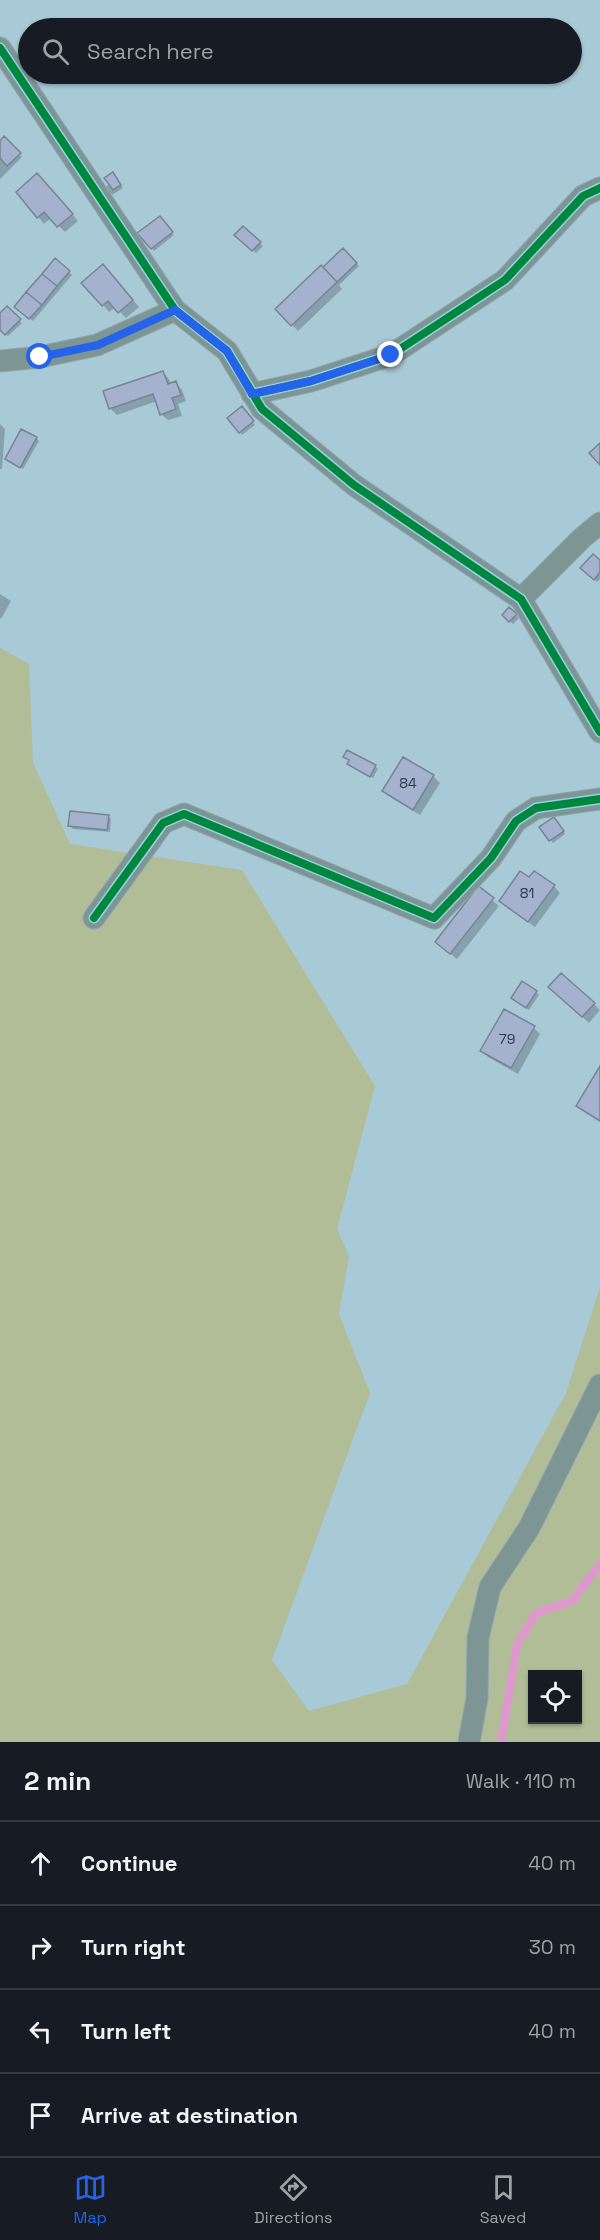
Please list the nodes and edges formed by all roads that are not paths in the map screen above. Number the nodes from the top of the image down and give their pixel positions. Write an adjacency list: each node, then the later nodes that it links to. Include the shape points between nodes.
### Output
1 (0, 48): 2 (street)
2 (18, 75)
3 (24, 84): 5 (street)
4 (600, 188): 7 (street, via 584,196 505,280 391,355 311,381)
5 (175, 310): 6 (street, via 98,345); 7 (street, via 227,351)
6 (0, 361)
7 (252, 394): 9 (street, via 262,409 354,485)
8 (600, 523): 9 (street)
9 (521, 599): 10 (street)
10 (600, 732)
11 (600, 800): 12 (street, via 536,808 516,821 490,858 434,918 184,814 163,823)
12 (94, 918)
13 (600, 1385): 14 (street, via 529,1528 490,1587 478,1638 477,1698)
14 (469, 1742)

